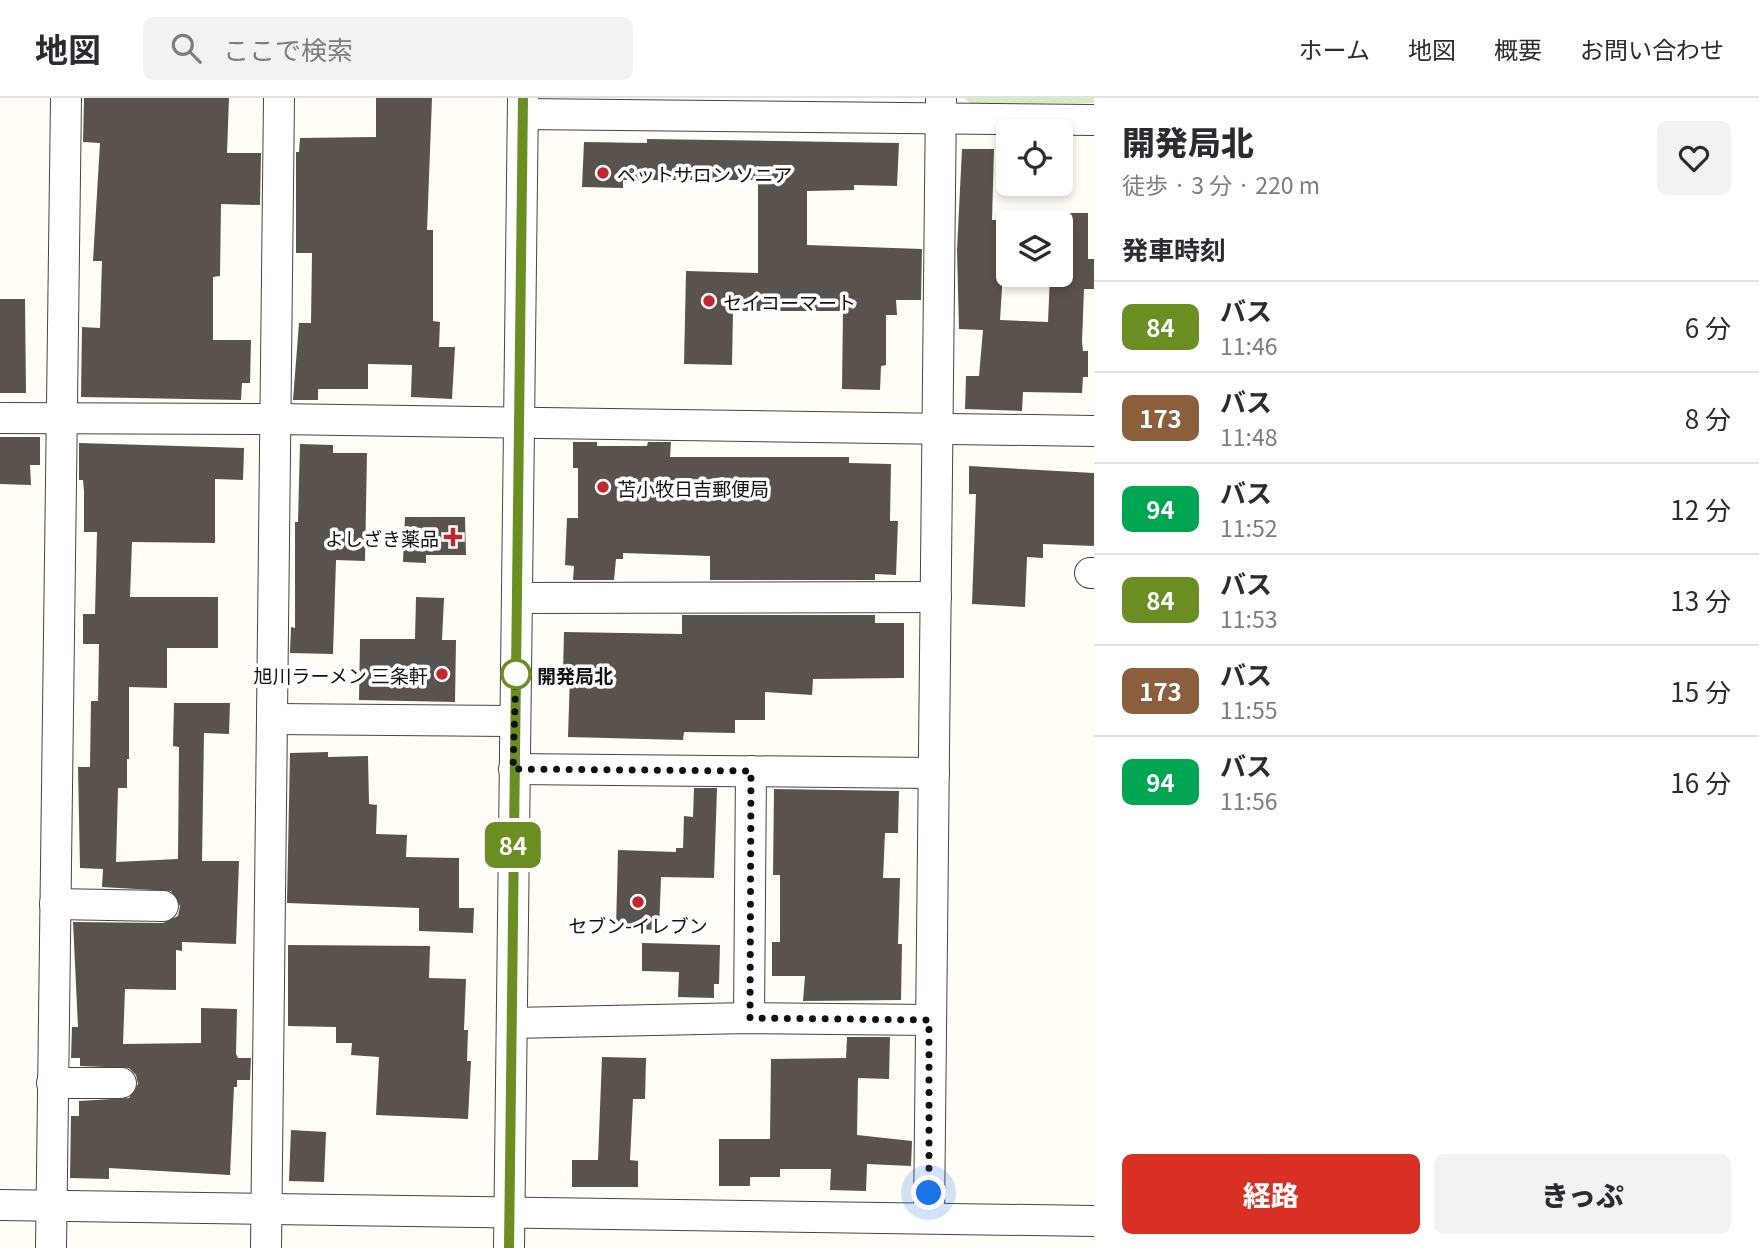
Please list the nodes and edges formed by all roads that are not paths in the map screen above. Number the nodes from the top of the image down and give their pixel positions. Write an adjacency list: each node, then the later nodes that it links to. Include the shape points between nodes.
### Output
1 (66, 98): 8 (street)
2 (279, 98): 7 (street)
3 (523, 106): 4 (street); 9 (street)
4 (941, 108): 5 (street); 10 (street)
5 (1094, 120)
6 (0, 418): 8 (street)
7 (276, 419): 8 (street); 9 (street); 14 (street)
8 (60, 420): 19 (street)
9 (519, 423): 10 (street); 13 (street)
10 (937, 430): 11 (street); 12 (street)
11 (1094, 431)
12 (936, 597): 13 (street); 18 (street)
13 (517, 598): 15 (street)
14 (273, 719): 15 (street); 28 (street)
15 (515, 722): 16 (street)
16 (513, 769): 17 (street); 23 (street)
17 (751, 771): 18 (street); 21 (street)
18 (934, 774): 22 (street)
19 (55, 904): 20 (street); 24 (street)
20 (163, 906)
21 (750, 1018): 22 (street); 23 (street)
22 (929, 1020): 30 (street)
23 (512, 1023): 29 (street)
24 (52, 1083): 25 (street); 27 (street)
25 (121, 1083)
26 (0, 1205): 27 (street)
27 (51, 1206): 28 (street); 32 (street)
28 (266, 1209): 29 (street); 33 (street)
29 (509, 1211): 30 (street); 34 (street)
30 (929, 1218): 31 (street)
31 (1094, 1220)
32 (51, 1248)
33 (266, 1248)
34 (509, 1248)

